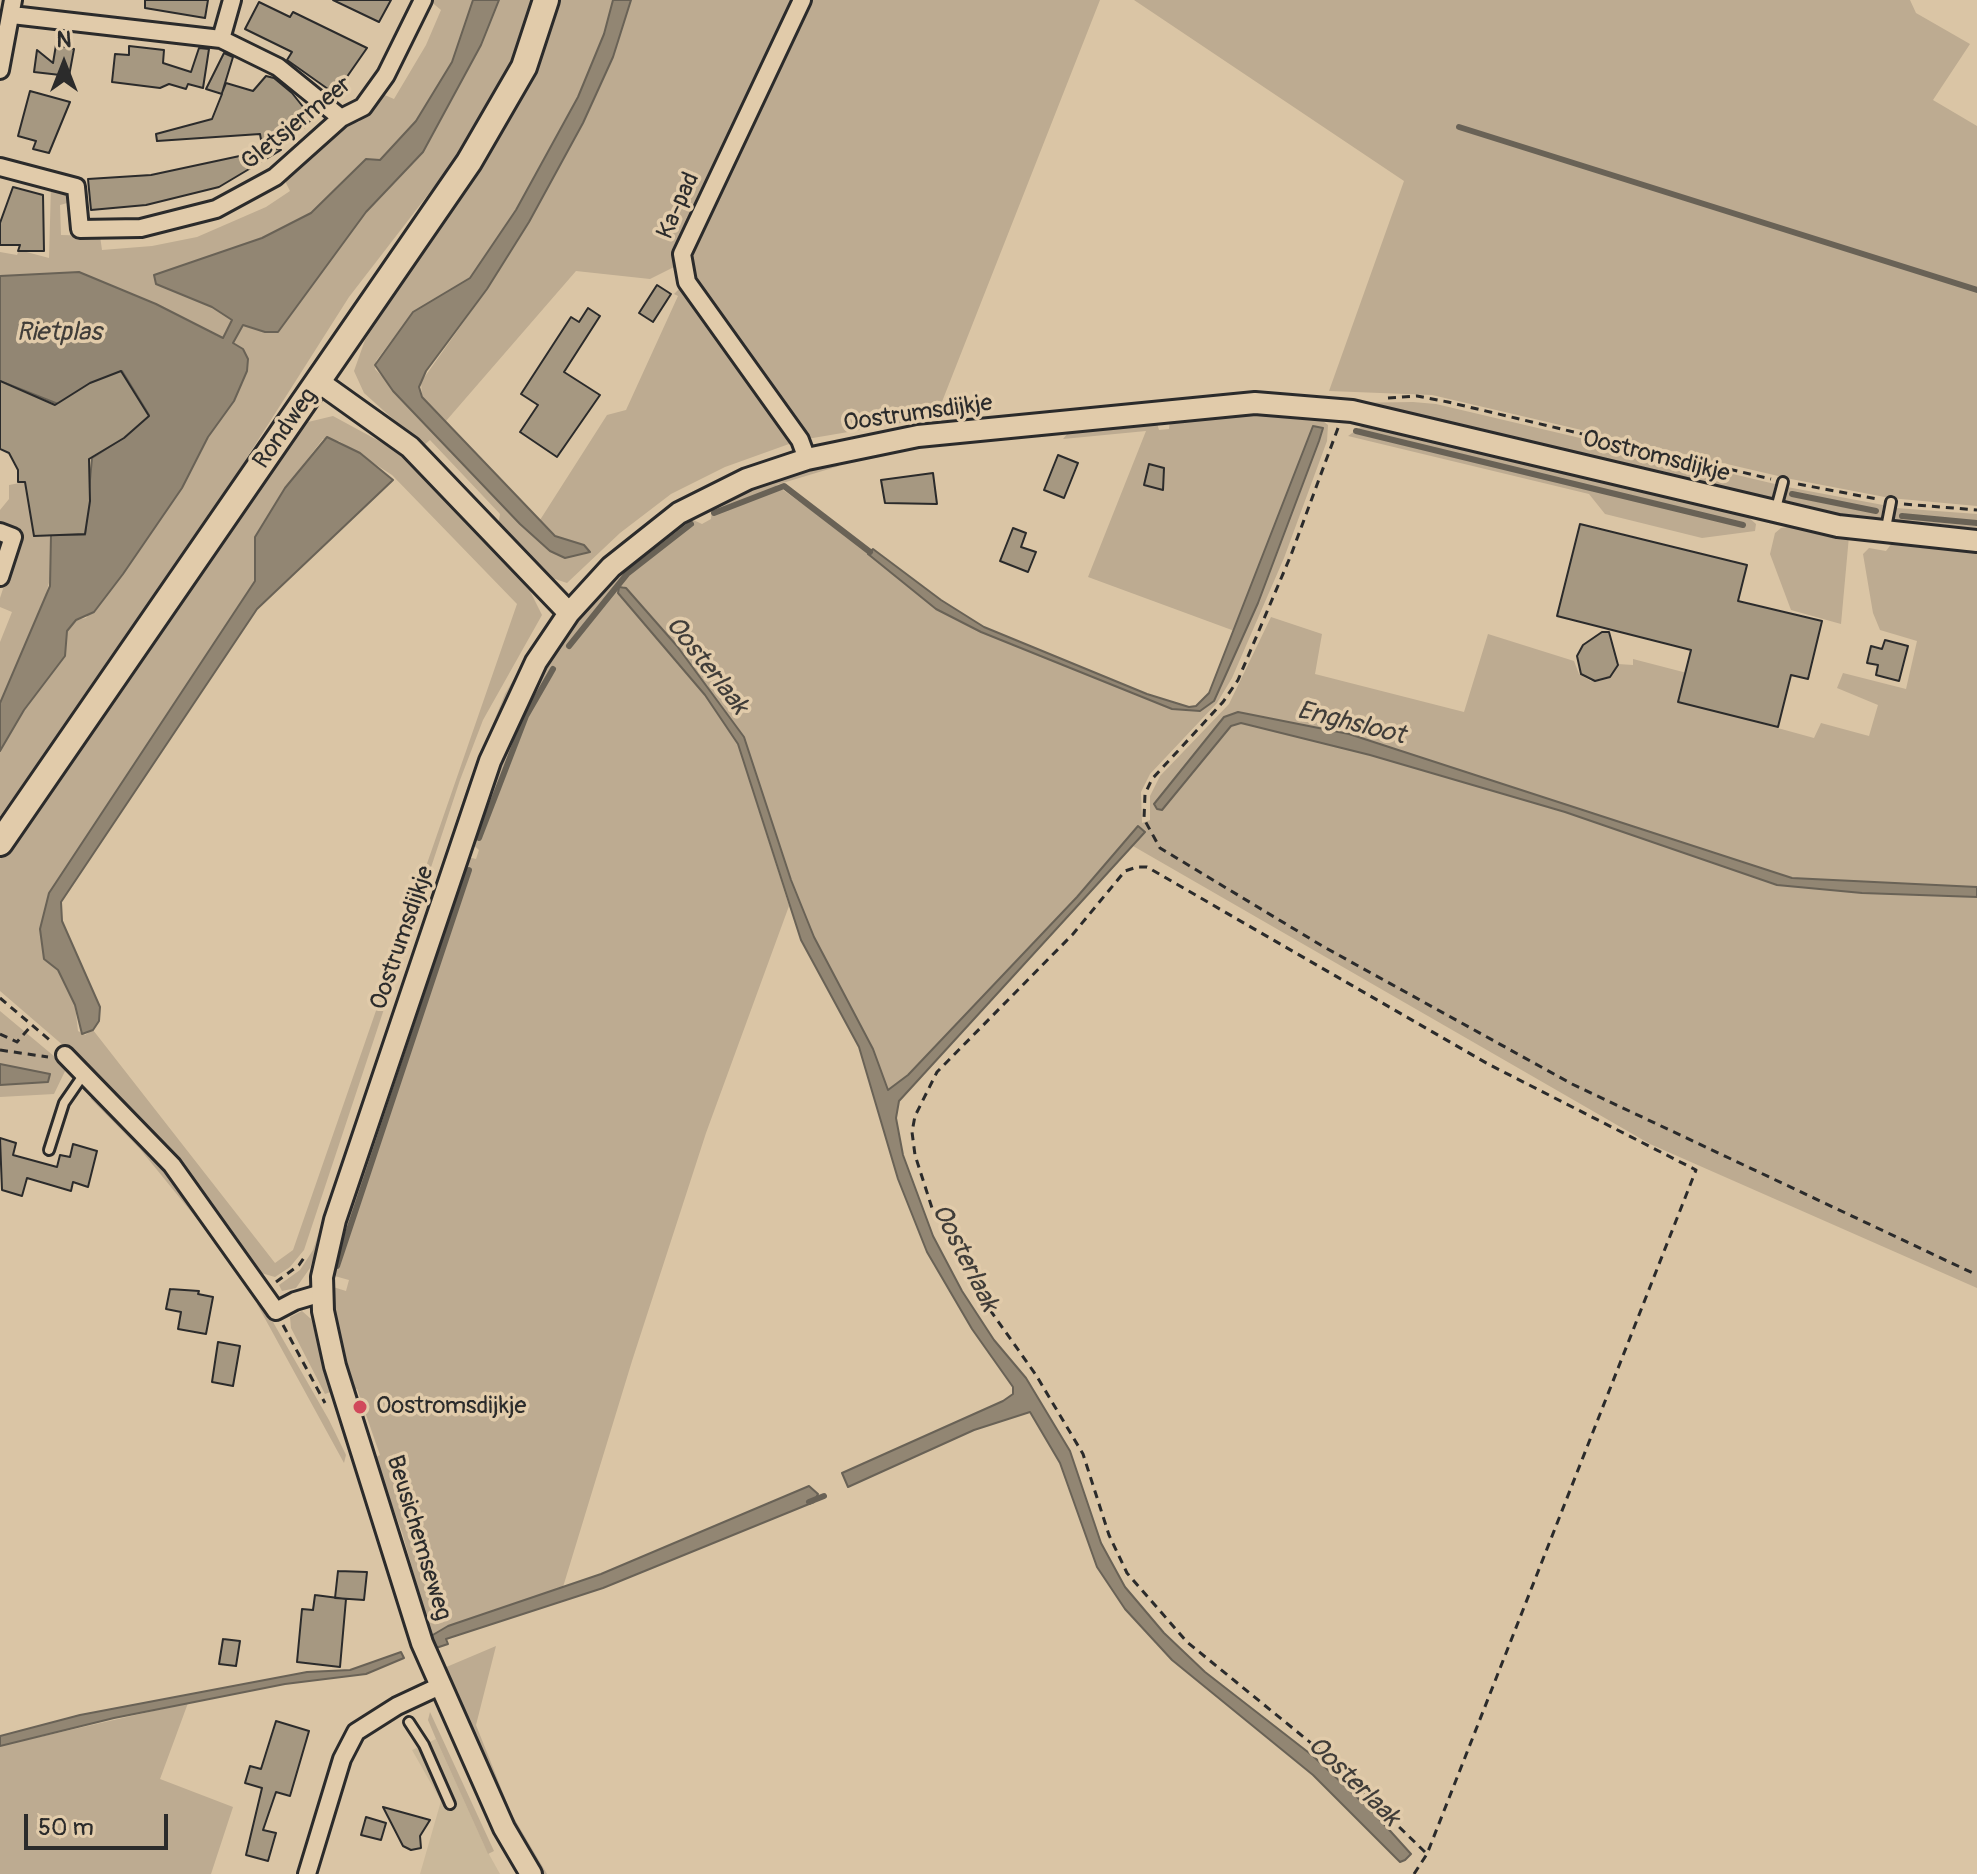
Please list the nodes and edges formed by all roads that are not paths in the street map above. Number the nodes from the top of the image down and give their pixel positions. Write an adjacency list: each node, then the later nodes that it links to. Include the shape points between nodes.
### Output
1 (232, 0): 6 (street)
2 (423, 0): 8 (street, Gletsjermeer, via 363,107)
3 (546, 0): 10 (main road, Rondweg, via 524,67 469,162)
4 (802, 0): 12 (street, Ka-pad, via 682,254 687,282 800,440)
5 (12, 7): 6 (street); 7 (street)
6 (221, 39): 8 (street, via 278,67)
7 (0, 70)
8 (341, 118): 9 (street, Gletsjermeer, via 275,177 236,200 179,221 141,228 80,229 76,187)
9 (0, 167)
10 (319, 382): 20 (street, via 410,447); 21 (main road, Rondweg)
11 (1335, 408): 12 (street, Oostrumsdijkje, via 1255,403 1199,407 918,436); 15 (street, Oostromsdijkje)
12 (807, 459): 20 (street, Oostrumsdijkje, via 747,479 679,513 621,558)
13 (1783, 482): 15 (lane)
14 (1891, 502): 16 (lane)
15 (1775, 512): 16 (street, Oostromsdijkje)
16 (1885, 533): 18 (street, Oostromsdijkje)
17 (7, 535): 19 (street)
18 (1977, 541)
19 (0, 577)
20 (569, 613): 25 (street, Oostrumsdijkje, via 525,683 490,761 329,1239)
21 (0, 843)
22 (65, 1055): 23 (street)
23 (84, 1073): 24 (lane, via 64,1103); 25 (street, via 172,1165 276,1311)
24 (49, 1150)
25 (322, 1293): 26 (street, Beusichemseweg, via 335,1366 422,1643)
26 (442, 1685): 29 (street, via 356,1732 342,1759); 30 (street, Beusichemseweg, via 499,1817)
27 (409, 1722): 28 (lane)
28 (450, 1804)
29 (307, 1874)
30 (531, 1874)

